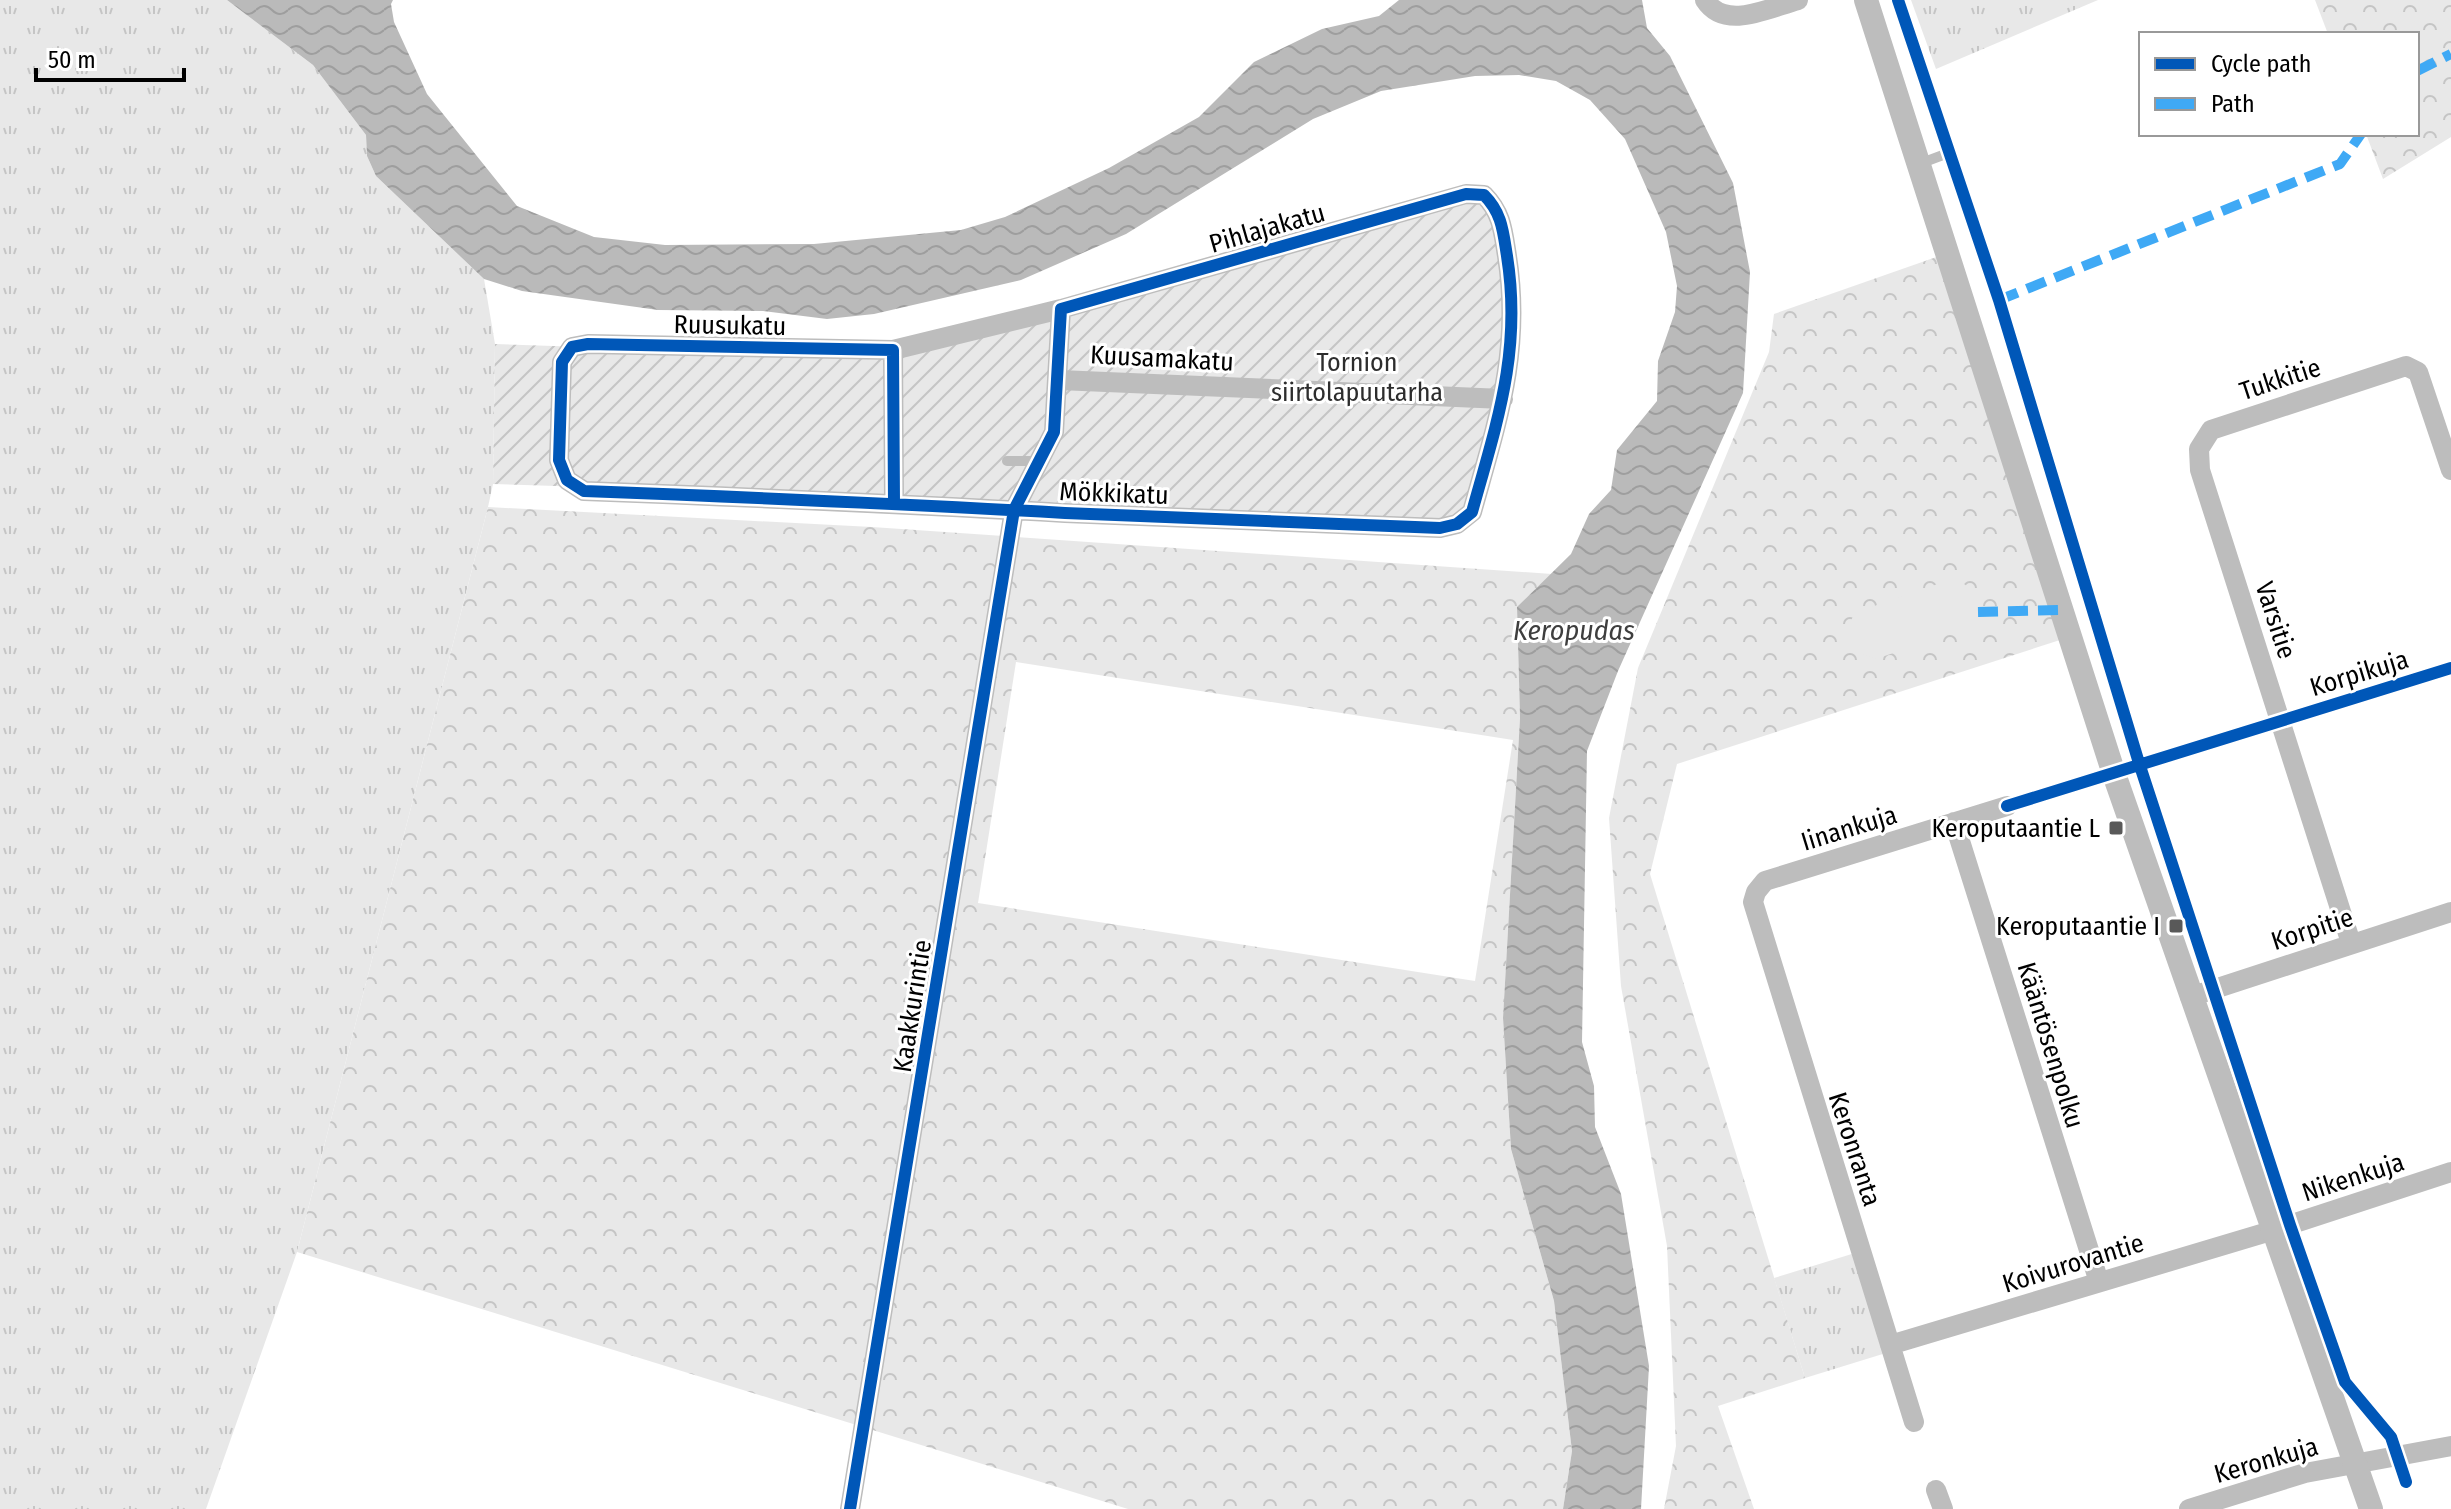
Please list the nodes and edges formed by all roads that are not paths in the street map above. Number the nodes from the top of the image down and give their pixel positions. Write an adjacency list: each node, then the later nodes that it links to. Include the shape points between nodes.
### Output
1 (1705, 0): 2 (street, via 1717,15 1732,17)
2 (1798, 0)
3 (1866, 0): 5 (street)
4 (1951, 152): 5 (lane)
5 (1914, 165): 22 (street)
6 (1061, 309): 7 (street); 8 (street); 9 (street, Pihlajakatu, via 1466,194 1484,195 1499,210 1514,302)
7 (893, 350): 14 (street, Ruusukatu, via 572,347 562,362 559,460 567,480); 15 (street)
8 (1059, 380): 9 (street, Kuusamakatu); 12 (street, via 1054,432)
9 (1503, 399): 16 (street, Mökkikatu, via 1472,512 1457,524 1440,528)
10 (2199, 449): 13 (street, Tukkitie, via 2211,430 2406,366 2418,372); 21 (street, Varsitie, via 2200,470)
11 (1007, 461): 12 (lane)
12 (1042, 461): 16 (street)
13 (2451, 470)
14 (584, 491): 15 (street, Mökkikatu)
15 (894, 503): 16 (street, Mökkikatu)
16 (1014, 510): 30 (street, Kaakkurintie)
17 (2007, 806): 18 (street, Iinankuja)
18 (1954, 822): 19 (street, Iinankuja, via 1765,881); 25 (street, Kääntösenpolku)
19 (1756, 892): 26 (street, Keronranta, via 1753,913)
20 (2451, 912): 21 (street, Korpitie)
21 (2351, 943): 22 (street, Korpitie)
22 (2190, 997): 24 (street)
23 (2451, 1172): 24 (street, Nikenkuja)
24 (2271, 1231): 25 (street, Koivurovantie); 29 (street)
25 (2099, 1282): 26 (street, Koivurovantie)
26 (1890, 1345): 27 (street, Keronranta)
27 (1914, 1422)
28 (2451, 1446): 29 (street, Keronkuja)
29 (2357, 1463): 31 (street, Keronkuja, via 2305,1473); 32 (street)
30 (850, 1509)
31 (2189, 1509)
32 (2371, 1509)

